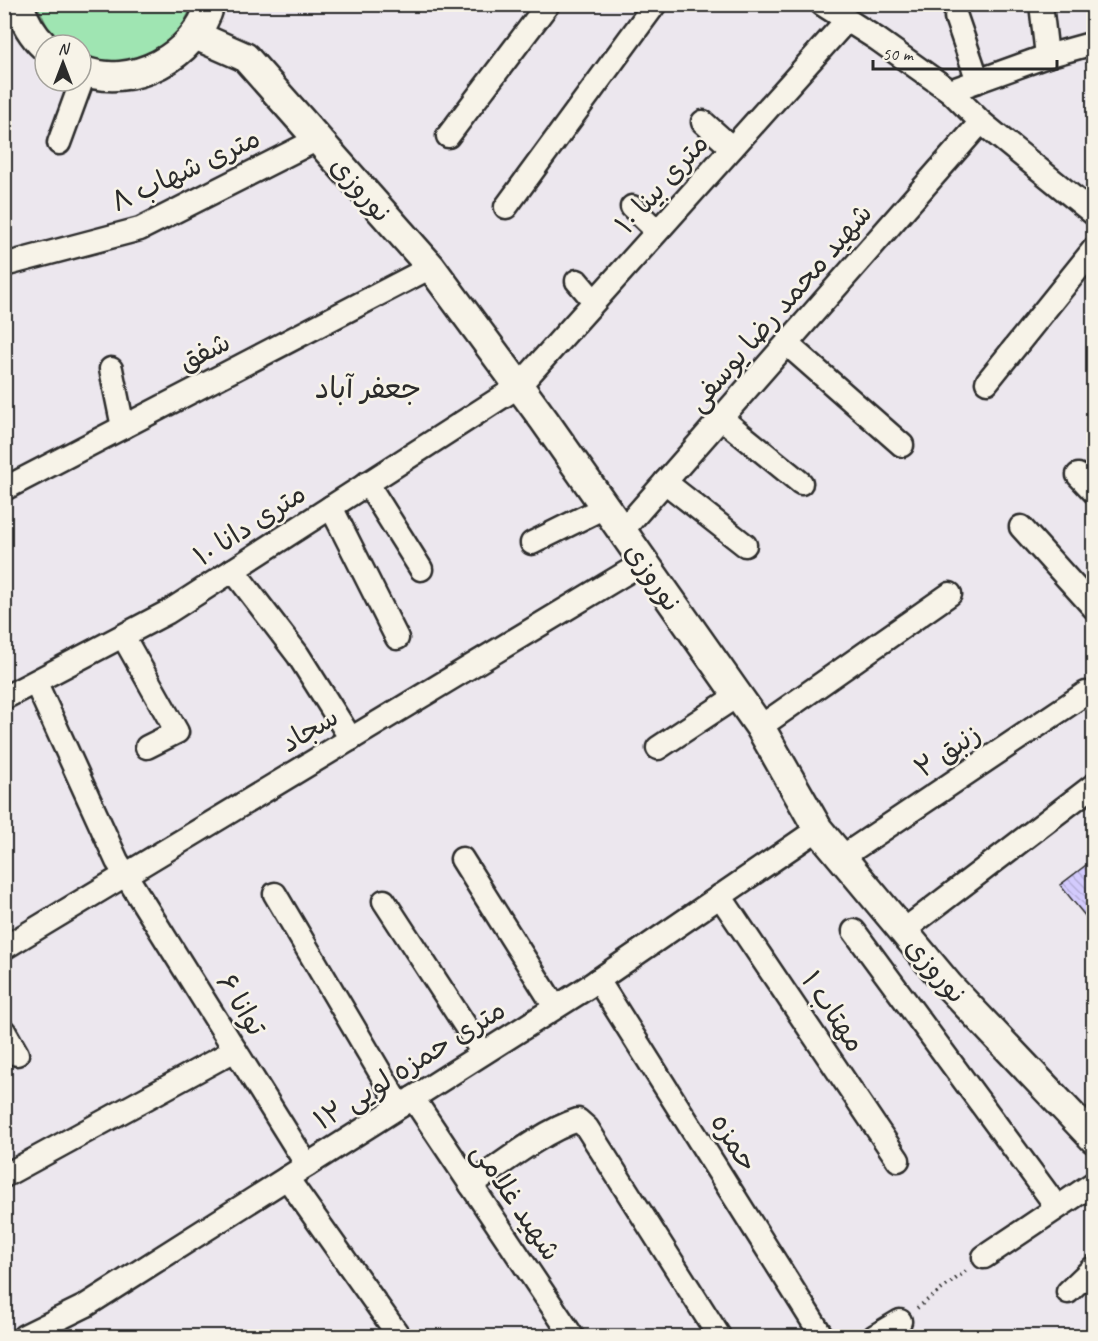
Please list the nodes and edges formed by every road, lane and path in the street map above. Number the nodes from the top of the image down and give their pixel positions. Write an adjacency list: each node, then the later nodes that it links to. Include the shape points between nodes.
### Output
1 (19, 4): 10 (street)
2 (548, 4): 21 (street)
3 (655, 4): 25 (street)
4 (822, 4): 8 (street)
5 (1041, 4): 14 (street)
6 (211, 6): 11 (street)
7 (956, 17): 16 (street)
8 (847, 20): 17 (street); 24 (street, ۱۰ متری بینا)
9 (4, 32): 12 (street)
10 (34, 33)
11 (195, 35): 15 (street, via 173,57 146,71 115,76); 22 (street, نوروزی, via 245,57)
12 (33, 40)
13 (1094, 43): 14 (street)
14 (1047, 56): 16 (street)
15 (93, 73)
16 (978, 81): 17 (street)
17 (950, 91): 20 (street)
18 (76, 93): 23 (street)
19 (703, 122): 24 (street)
20 (981, 122): 27 (street); 34 (street, شهید محمد رضا یوسفی)
21 (448, 136)
22 (318, 139): 30 (street, ۸ متری شهاب, via 140,229); 31 (street, نوروزی)
23 (59, 143)
24 (732, 148): 28 (street, ۱۰ متری بینا)
25 (506, 207)
26 (632, 207): 28 (street)
27 (1094, 214)
28 (657, 231): 33 (street, ۱۰ متری بینا)
29 (1094, 249): 36 (street)
30 (4, 265)
31 (431, 267): 37 (street, نوروزی); 39 (street, شفق)
32 (577, 281): 33 (street)
33 (594, 302): 37 (street, ۱۰ متری بینا)
34 (787, 344): 38 (street, شهید محمد رضا یوسفی); 40 (street)
35 (111, 369): 39 (street)
36 (987, 382)
37 (519, 386): 43 (street, ۱۰ متری دانا); 48 (street, نوروزی)
38 (721, 418): 42 (street, شهید محمد رضا یوسفی); 44 (street)
39 (123, 428): 45 (street, شفق)
40 (902, 445)
41 (1078, 476): 46 (street)
42 (665, 482): 50 (street, شهید محمد رضا یوسفی); 52 (street)
43 (367, 483): 47 (street, ۱۰ متری دانا); 54 (street)
44 (801, 483)
45 (4, 489)
46 (1094, 492)
47 (331, 507): 55 (street, ۱۰ متری دانا); 59 (street)
48 (605, 507): 50 (street, نوروزی); 51 (street)
49 (1021, 527): 57 (street)
50 (622, 531): 53 (street, نوروزی)
51 (532, 543)
52 (745, 545)
53 (644, 562): 62 (street, نوروزی); 65 (street, سجاد)
54 (421, 569)
55 (233, 570): 58 (street, ۱۰ متری دانا); 65 (street, via 298,655)
56 (950, 594): 64 (street)
57 (1094, 608)
58 (123, 636): 60 (street, ۱۰ متری دانا); 66 (street, via 177,732)
59 (397, 638)
60 (36, 683): 63 (street, ۱۰ متری دانا); 72 (street, توانا ۶)
61 (1086, 693): 70 (street, زنبق ۲)
62 (738, 695): 64 (street, نوروزی); 67 (street)
63 (4, 698)
64 (760, 727): 69 (street, نوروزی)
65 (351, 739): 72 (street, سجاد)
66 (147, 747)
67 (658, 747)
68 (1094, 785): 77 (street)
69 (818, 829): 70 (street, نوروزی); 74 (street, ۱۲ متری حمزه لویی)
70 (842, 858): 77 (street, نوروزی)
71 (462, 859): 80 (street)
72 (125, 874): 78 (street, سجاد); 82 (street, توانا ۶)
73 (275, 894): 85 (street, شهید غلامی)
74 (720, 896): 79 (street, ۱۲ متری حمزه لویی); 87 (street, مهتاب ۱)
75 (384, 901): 83 (street)
76 (854, 931): 93 (street)
77 (903, 931): 86 (street, نوروزی, via 949,986)
78 (4, 948)
79 (598, 980): 80 (street, ۱۲ متری حمزه لویی); 102 (street, حمزه)
80 (555, 1007): 83 (street, ۱۲ متری حمزه لویی)
81 (4, 1031): 84 (street)
82 (235, 1050): 88 (street, توانا ۶); 89 (street)
83 (483, 1053): 85 (street, ۱۲ متری حمزه لویی)
84 (17, 1054)
85 (407, 1102): 88 (street, ۱۲ متری حمزه لویی); 92 (street, شهید غلامی)
86 (1094, 1139)
87 (898, 1160)
88 (307, 1165): 90 (street, ۱۲ متری حمزه لویی)
89 (4, 1176)
90 (287, 1178): 98 (street, ۱۲ متری حمزه لویی, via 85,1306); 99 (street)
91 (1094, 1183): 93 (street)
92 (471, 1185): 100 (street, شهید غلامی); 101 (street, via 567,1123 578,1120 587,1128)
93 (1057, 1207): 94 (street)
94 (984, 1257): 97 (path)
95 (1094, 1267): 96 (street)
96 (1068, 1292)
97 (900, 1321): 103 (street)
98 (24, 1336)
99 (399, 1336)
100 (572, 1336)
101 (719, 1336)
102 (822, 1336)
103 (875, 1336)

